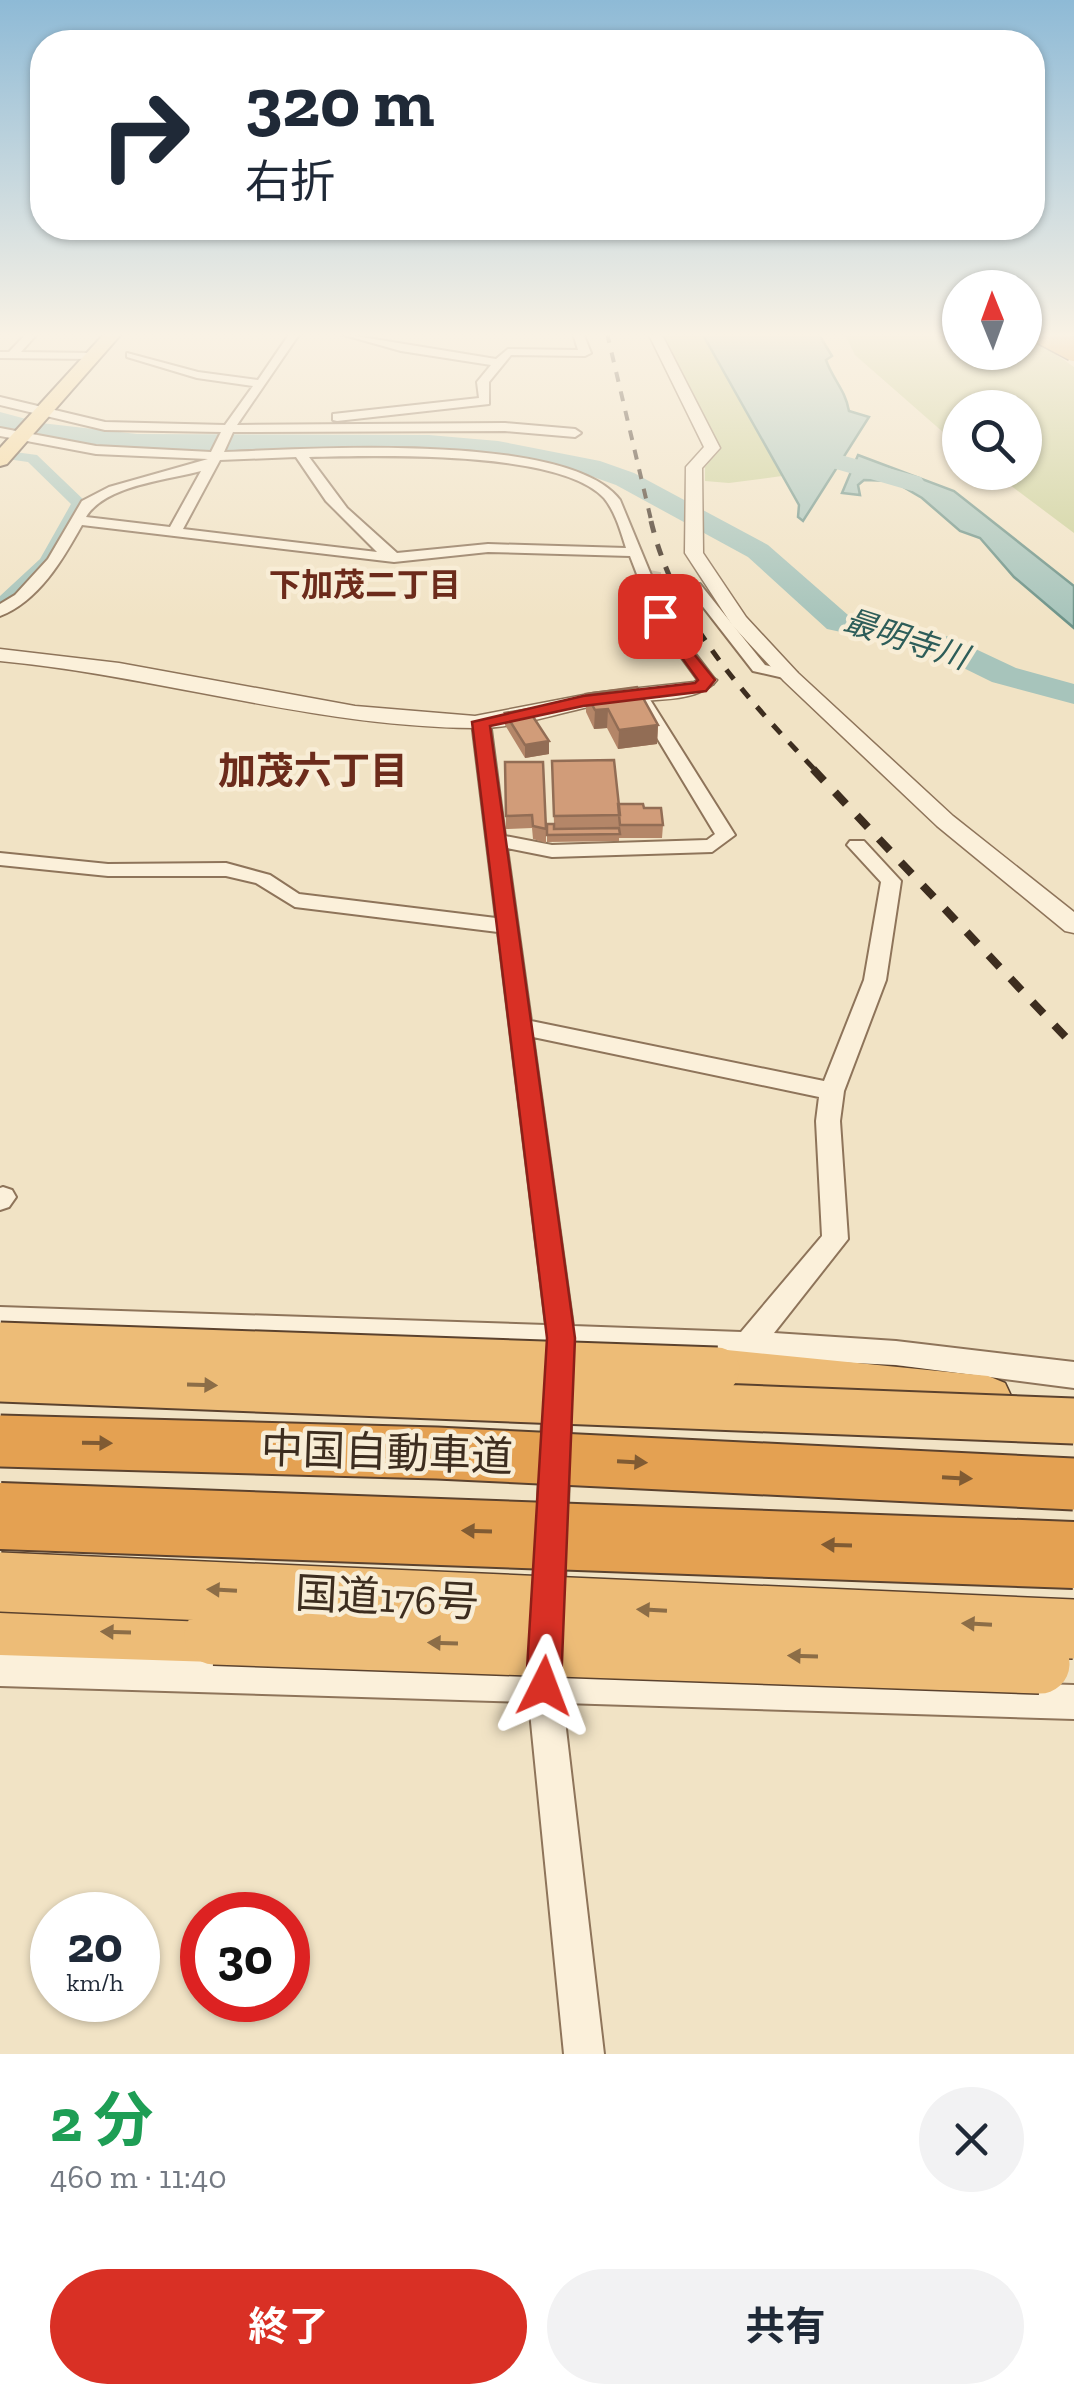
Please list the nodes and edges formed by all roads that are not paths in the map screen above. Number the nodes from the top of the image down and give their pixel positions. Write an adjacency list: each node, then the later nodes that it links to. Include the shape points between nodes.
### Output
1 (173, 429): 6 (street)
2 (380, 429): 5 (street)
3 (531, 429): 7 (street)
4 (702, 429): 19 (street, via 712,448 694,467 694,553 739,621)
5 (302, 430): 6 (street)
6 (225, 431): 10 (street)
7 (575, 432)
8 (9, 433): 10 (street, via 96,450); 11 (main road)
9 (302, 454): 10 (street); 14 (street, via 478,457 582,478 610,494); 15 (street, via 318,486)
10 (216, 457): 12 (street, via 114,490 87,504); 13 (street)
11 (0, 460)
12 (75, 520): 13 (street); 17 (street, via 54,562)
13 (174, 532): 15 (street)
14 (632, 552): 15 (street, via 488,548); 20 (street, via 660,616)
15 (394, 558)
16 (695, 587): 19 (street, via 760,668)
17 (0, 611)
18 (0, 655): 22 (street, via 314,706)
19 (791, 677): 26 (street, via 945,820)
20 (707, 680): 21 (street, via 700,687)
21 (640, 695): 22 (street); 23 (street, via 725,835 712,846 552,850)
22 (481, 722): 23 (street)
23 (499, 841): 27 (street)
24 (857, 845): 29 (street, via 891,881 874,980)
25 (0, 859): 27 (street, via 250,875 295,900)
26 (1074, 925)
27 (510, 927): 28 (street)
28 (523, 1027): 29 (street); 31 (street)
29 (832, 1091): 32 (street, via 834,1239)
30 (0, 1318): 31 (street)
31 (561, 1338): 32 (street); 47 (street)
32 (748, 1344): 34 (street, via 896,1352)
33 (0, 1345): 36 (highway, bridge, via 717,1370)
34 (1074, 1375)
35 (0, 1379): 37 (highway, one-way to 37, bridge)
36 (1074, 1407)
37 (1074, 1421)
38 (0, 1440): 39 (highway, 中国自動車道, one-way to 39, bridge, via 436,1452)
39 (1074, 1484)
40 (0, 1516): 41 (highway, 中国自動車道, one-way to 40, bridge)
41 (1074, 1554)
42 (0, 1582): 44 (highway, 国道176号, one-way to 42, bridge)
43 (0, 1628): 45 (highway, one-way to 43, bridge)
44 (1074, 1629)
45 (1074, 1664)
46 (0, 1669): 47 (street)
47 (544, 1686): 48 (street); 49 (street)
48 (1074, 1702)
49 (584, 2054)

